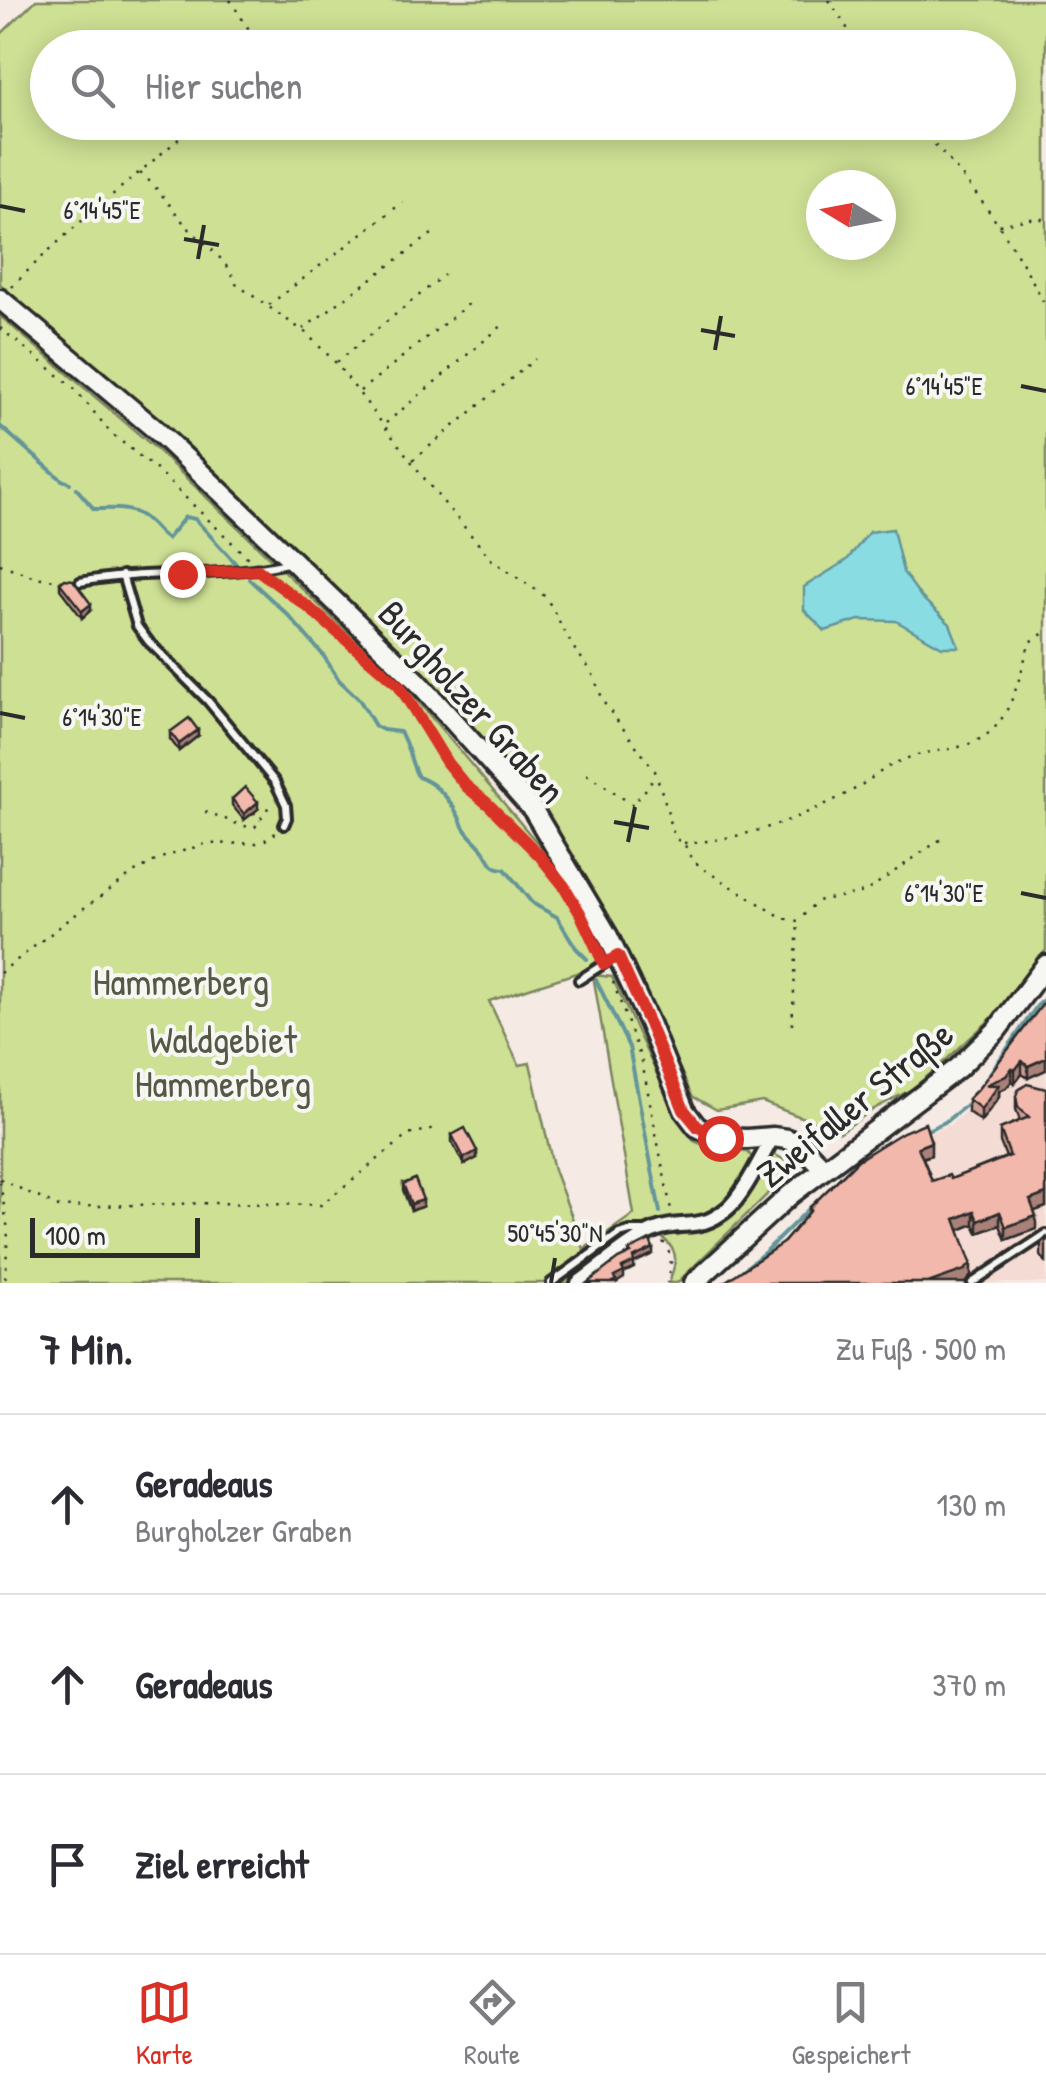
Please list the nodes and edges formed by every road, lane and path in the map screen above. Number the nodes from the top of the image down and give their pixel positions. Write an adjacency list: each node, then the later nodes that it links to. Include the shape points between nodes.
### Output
1 (230, 0): 3 (path)
2 (829, 0): 4 (path)
3 (250, 30)
4 (848, 30)
5 (178, 140): 7 (path)
6 (930, 140): 10 (path)
7 (140, 173): 13 (path); 16 (path, via 236,284)
8 (403, 202): 16 (path)
9 (1046, 219): 10 (path)
10 (999, 225): 17 (path)
11 (432, 234): 20 (path)
12 (444, 275): 22 (path)
13 (16, 283)
14 (0, 299): 26 (main road, Burgholzer Graben, via 156,430)
15 (471, 302): 23 (path)
16 (267, 306): 20 (path)
17 (1046, 307)
18 (504, 324): 24 (path)
19 (0, 328): 28 (path, via 73,387 112,434)
20 (304, 332): 22 (path)
21 (535, 359): 25 (path)
22 (336, 363): 23 (path)
23 (359, 392): 24 (path)
24 (385, 424): 25 (path)
25 (412, 461): 32 (path, via 492,560 546,598 604,703)
26 (293, 561): 28 (lane); 43 (main road, Burgholzer Graben, via 418,682 533,810 608,936)
27 (0, 564): 30 (path, via 35,578)
28 (258, 570): 29 (lane); 41 (path, via 399,685 457,774)
29 (122, 575): 30 (lane); 34 (lane, via 137,626 208,701)
30 (80, 582)
31 (1046, 632): 40 (path, via 1029,646 1009,703 988,734 953,750 910,757 782,824)
32 (655, 771): 33 (path, via 633,805); 40 (path, via 670,825)
33 (587, 774)
34 (282, 796): 37 (path); 38 (lane)
35 (205, 812): 37 (path, via 241,827)
36 (254, 812): 37 (path)
37 (262, 820)
38 (284, 825): 45 (path, via 256,843 205,844 161,858)
39 (944, 837): 42 (path, via 865,892 817,901)
40 (684, 843): 42 (path, via 703,869)
41 (552, 871)
42 (798, 921): 47 (path)
43 (611, 960): 46 (lane); 49 (main road, Burgholzer Graben, via 698,1127 720,1138); 52 (path, via 642,1062)
44 (1046, 965): 50 (main road, Zweifaller Straße, via 958,1068)
45 (0, 972)
46 (579, 980)
47 (792, 1025)
48 (436, 1128): 51 (path, via 408,1135 321,1205 59,1207)
49 (773, 1137): 50 (main road, Burgholzer Graben, via 801,1146); 52 (street, via 731,1206 698,1225)
50 (824, 1168): 59 (main road, Zweifaller Straße)
51 (0, 1181): 55 (path, via 8,1230)
52 (673, 1225): 53 (street)
53 (651, 1232): 56 (lane, via 618,1234); 57 (street); 58 (path, via 668,1248)
54 (1046, 1234): 60 (lane)
55 (5, 1283)
56 (551, 1283)
57 (578, 1283)
58 (666, 1283)
59 (694, 1283)
60 (972, 1283)

